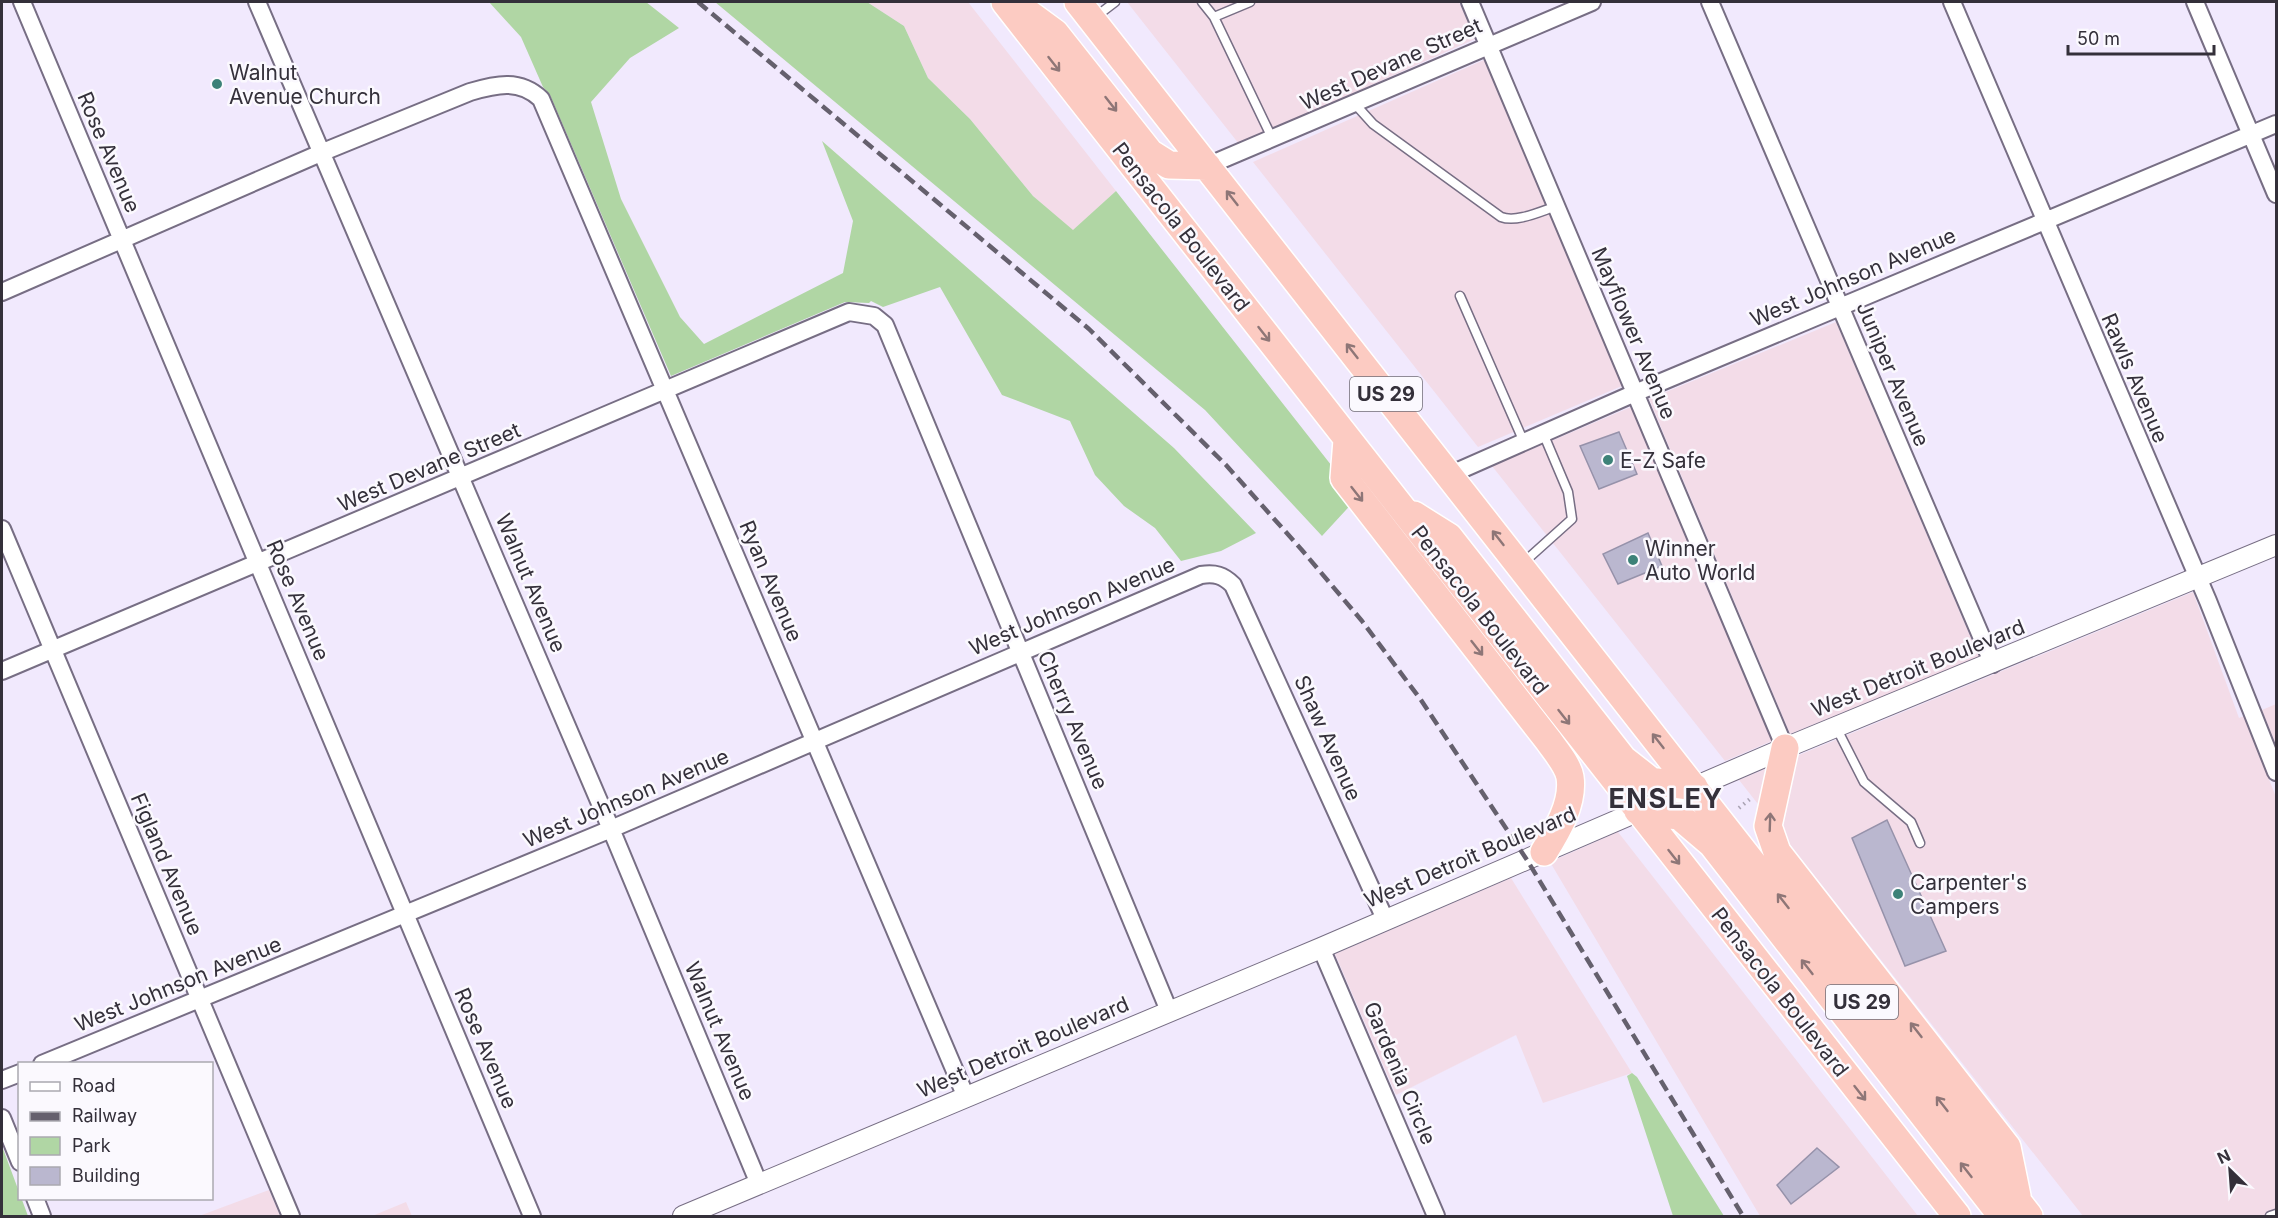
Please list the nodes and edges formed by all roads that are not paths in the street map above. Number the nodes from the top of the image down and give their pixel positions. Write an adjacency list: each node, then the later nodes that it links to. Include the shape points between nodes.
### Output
1 (22, 2): 25 (street, Rose Avenue)
2 (257, 2): 20 (street, Walnut Avenue)
3 (1005, 2): 33 (highway, Pensacola Boulevard / US 29, one-way to 33)
4 (1013, 2): 21 (highway, one-way to 21, via 1055,33 1150,153 1169,165)
5 (1115, 2): 13 (lane)
6 (1202, 2): 14 (lane)
7 (1250, 2): 14 (lane)
8 (1470, 2): 15 (street, Mayflower Avenue)
9 (1592, 2): 15 (street, West Devane Street)
10 (1710, 2): 28 (street, Juniper Avenue)
11 (1952, 2): 24 (street, Rawls Avenue)
12 (2195, 2): 18 (street)
13 (1085, 11): 21 (highway, US 29)
14 (1214, 17): 19 (lane)
15 (1489, 46): 16 (street, West Devane Street); 23 (street, Mayflower Avenue)
16 (1355, 104): 19 (street, West Devane Street); 23 (lane, via 1365,118 1501,217 1533,214)
17 (2277, 124): 18 (street, West Johnson Avenue)
18 (2251, 135): 22 (street); 24 (street, West Johnson Avenue)
19 (1273, 140): 21 (street, West Devane Street)
20 (323, 152): 25 (street); 30 (street, Ryan Avenue, via 470,92 492,86 527,87 541,99); 36 (street, Walnut Avenue)
21 (1207, 166): 35 (highway, US 29, one-way to 21)
22 (2277, 194)
23 (1557, 206): 31 (street, Mayflower Avenue)
24 (2045, 221): 28 (street, West Johnson Avenue); 43 (street, Rawls Avenue)
25 (122, 240): 26 (street); 40 (street, Rose Avenue)
26 (2, 292)
27 (1460, 296): 34 (lane)
28 (1841, 308): 31 (street, West Johnson Avenue); 46 (street, Juniper Avenue)
29 (874, 316): 30 (street, West Devane Street, via 849,312); 45 (street, Cherry Avenue, via 885,325)
30 (665, 390): 36 (street, West Devane Street); 49 (street, Ryan Avenue)
31 (1635, 393): 32 (street, West Johnson Avenue); 50 (street, Mayflower Avenue)
32 (1543, 432): 34 (street, West Johnson Avenue); 41 (lane, via 1568,492 1572,519)
33 (1347, 440): 37 (highway, Pensacola Boulevard / US 29); 56 (highway, one-way to 56, via 1344,478 1548,740 1570,776 1568,802)
34 (1523, 440): 35 (street, West Johnson Avenue)
35 (1449, 475): 41 (highway, US 29, one-way to 35)
36 (462, 478): 40 (street, West Devane Street); 54 (street, Walnut Avenue)
37 (1398, 505): 52 (highway, via 1449,537 1623,759 1651,781); 53 (highway, Pensacola Boulevard / US 29, one-way to 53)
38 (2, 529): 44 (street, Figland Avenue)
39 (2277, 545): 43 (street, West Detroit Boulevard)
40 (258, 564): 44 (street, West Devane Street); 57 (street, Rose Avenue)
41 (1520, 566): 52 (highway, US 29, one-way to 41)
42 (1226, 578): 45 (street, West Johnson Avenue, via 1201,574); 58 (street, Shaw Avenue, via 1233,585)
43 (2197, 578): 46 (street, West Detroit Boulevard); 51 (street, Rawls Avenue)
44 (53, 649): 47 (street, West Devane Street); 60 (street, Figland Avenue)
45 (1020, 653): 49 (street, West Johnson Avenue); 61 (street, Cherry Avenue)
46 (1993, 664): 48 (street, West Detroit Boulevard)
47 (2, 671)
48 (1836, 727): 50 (street, West Detroit Boulevard); 55 (lane, via 1864,782 1911,822)
49 (815, 742): 54 (street, West Johnson Avenue); 65 (street, Ryan Avenue)
50 (1785, 748): 52 (street, West Detroit Boulevard); 70 (highway, one-way to 50, via 2007,1147 1777,852 1768,826)
51 (2277, 772)
52 (1694, 787): 53 (street, West Detroit Boulevard); 70 (highway, US 29, one-way to 52)
53 (1638, 811): 56 (street, West Detroit Boulevard); 70 (highway, one-way to 53, via 1712,844 1678,816); 77 (highway, Pensacola Boulevard / US 29, one-way to 77)
54 (611, 829): 57 (street, West Johnson Avenue); 68 (street, Walnut Avenue)
55 (1920, 843)
56 (1544, 852): 58 (street, West Detroit Boulevard)
57 (406, 916): 60 (street, West Johnson Avenue); 74 (street, Rose Avenue)
58 (1385, 919): 59 (street, West Detroit Boulevard)
59 (1321, 948): 61 (street, West Detroit Boulevard); 76 (street, Gardenia Circle)
60 (200, 1000): 62 (street, West Johnson Avenue); 73 (street, Figland Avenue)
61 (1169, 1011): 65 (street, West Detroit Boulevard)
62 (47, 1062)
63 (18, 1074): 64 (street)
64 (2, 1080)
65 (966, 1097): 68 (street, West Detroit Boulevard)
66 (2, 1118): 67 (street)
67 (18, 1157)
68 (759, 1184): 75 (street, West Detroit Boulevard)
69 (35, 1200): 72 (street)
70 (2017, 1212)
71 (2277, 1214): 78 (lane)
72 (42, 1216)
73 (291, 1216)
74 (532, 1216)
75 (683, 1216)
76 (1436, 1216)
77 (1957, 1216)
78 (2270, 1216)

